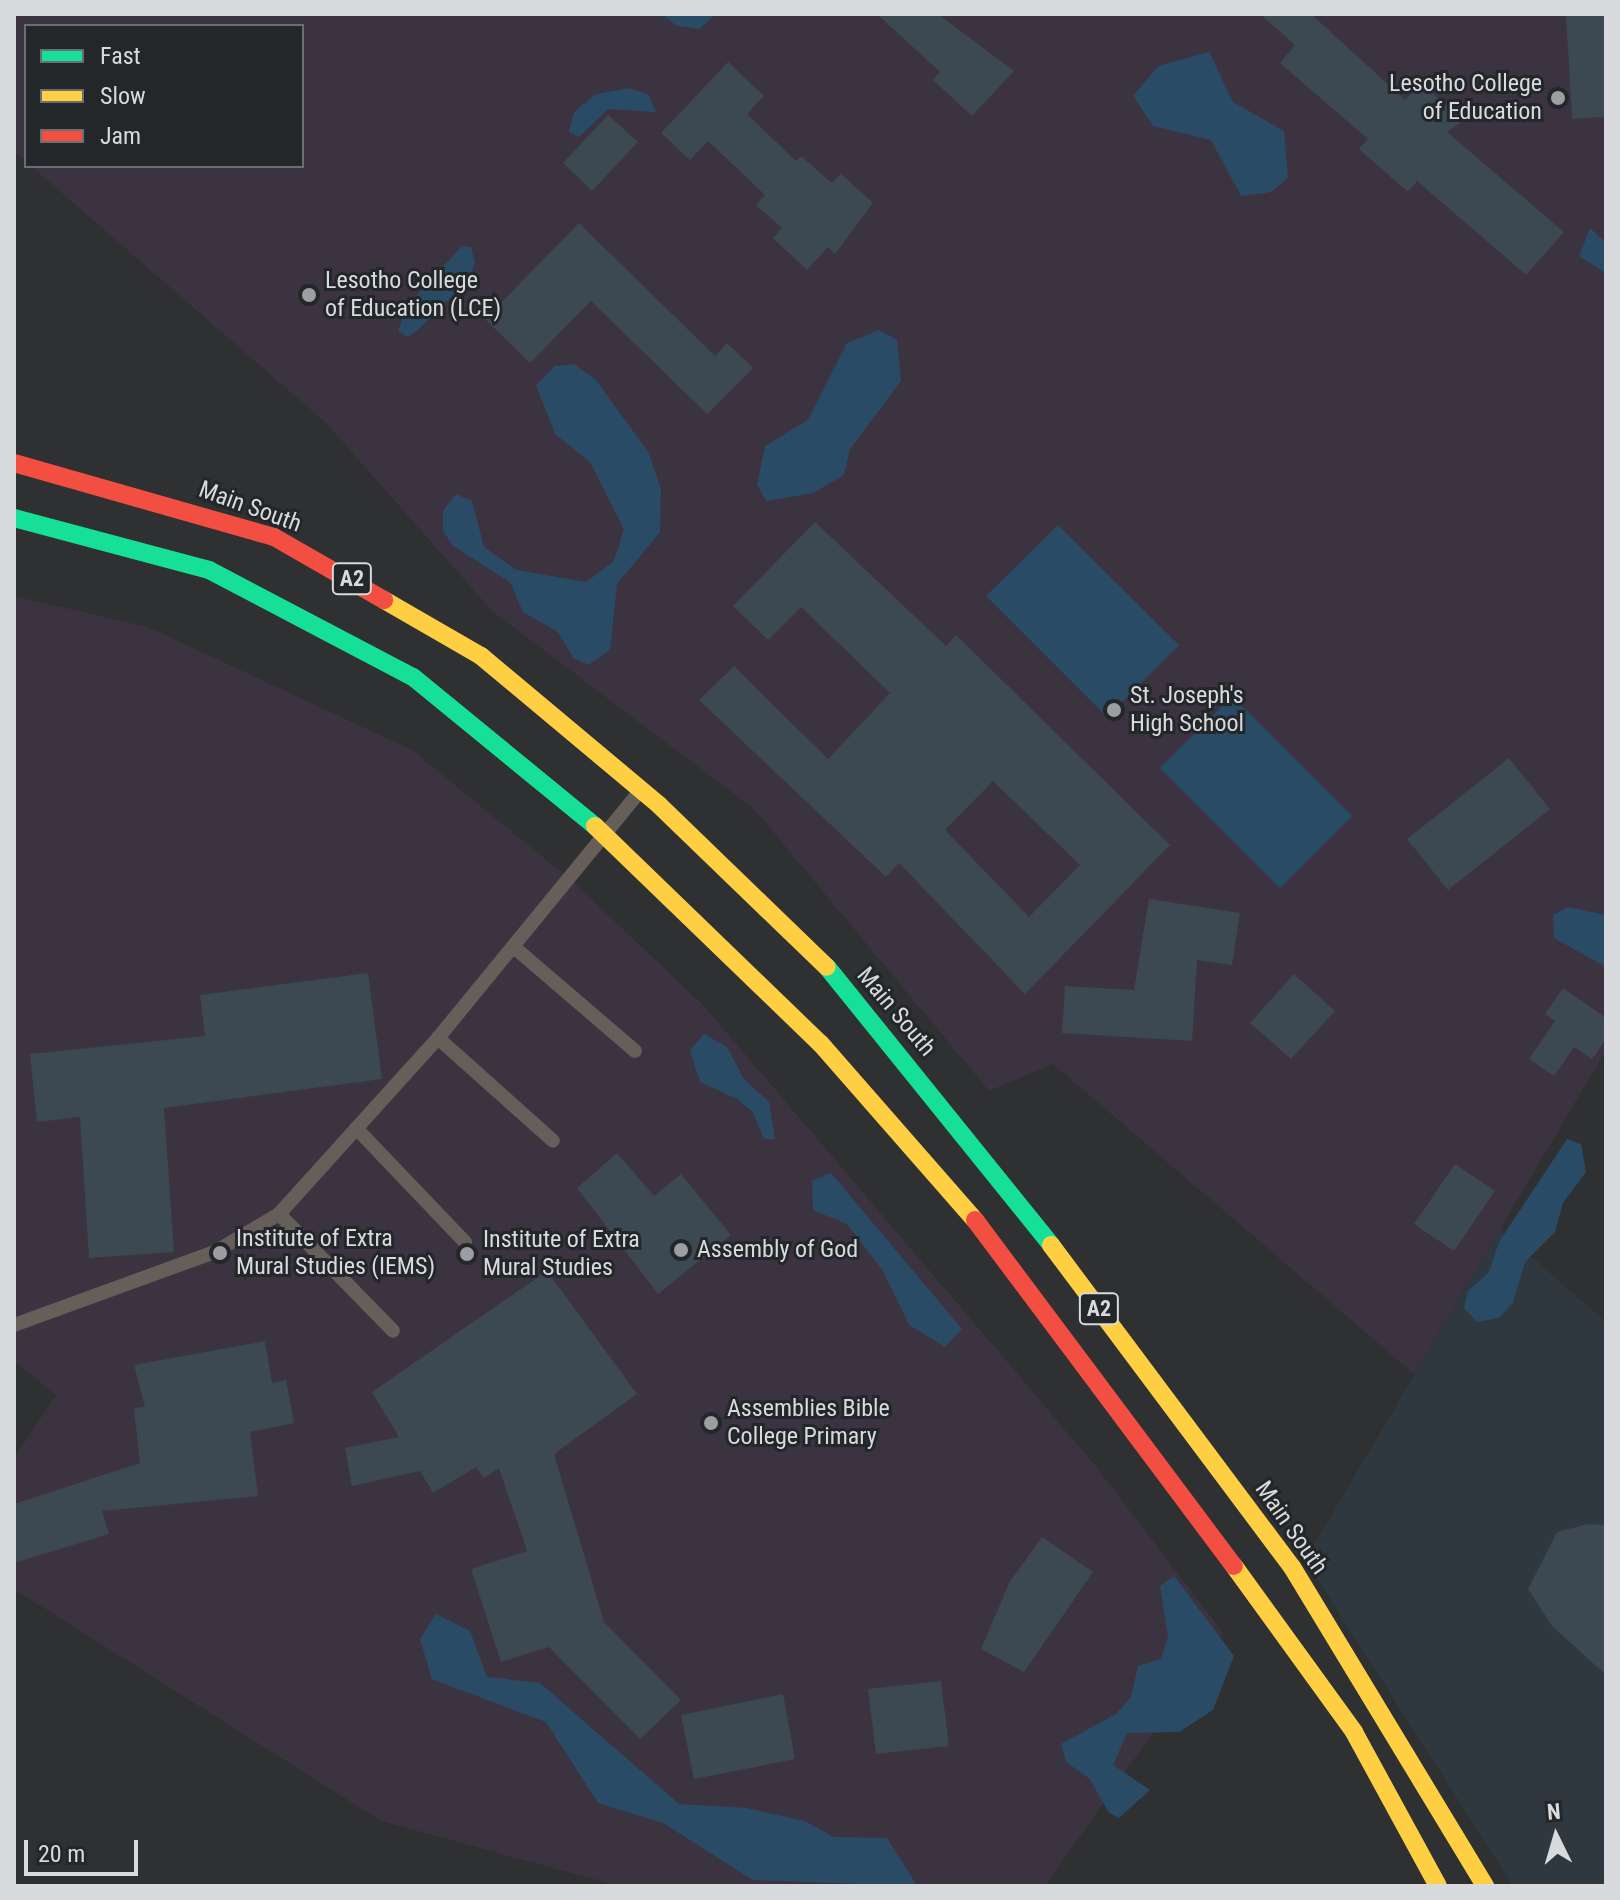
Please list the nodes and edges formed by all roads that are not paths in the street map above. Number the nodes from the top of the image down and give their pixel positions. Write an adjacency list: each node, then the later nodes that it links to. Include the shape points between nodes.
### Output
1 (14, 463): 3 (highway, Main South / A2, via 118,487 274,537 481,656)
2 (14, 518): 4 (highway, A2, via 209,570 413,677)
3 (641, 789): 4 (lane); 15 (highway, Main South / A2, via 856,996 1054,1249 1292,1567)
4 (605, 834): 5 (lane); 14 (highway, A2, via 820,1043 1021,1273 1354,1732)
5 (515, 948): 6 (lane); 7 (lane)
6 (438, 1038): 8 (lane); 9 (lane)
7 (635, 1051)
8 (356, 1128): 10 (lane); 11 (lane)
9 (553, 1141)
10 (279, 1214): 12 (lane, via 215,1252); 13 (lane)
11 (465, 1242)
12 (14, 1325)
13 (393, 1331)
14 (1438, 1886)
15 (1485, 1886)

